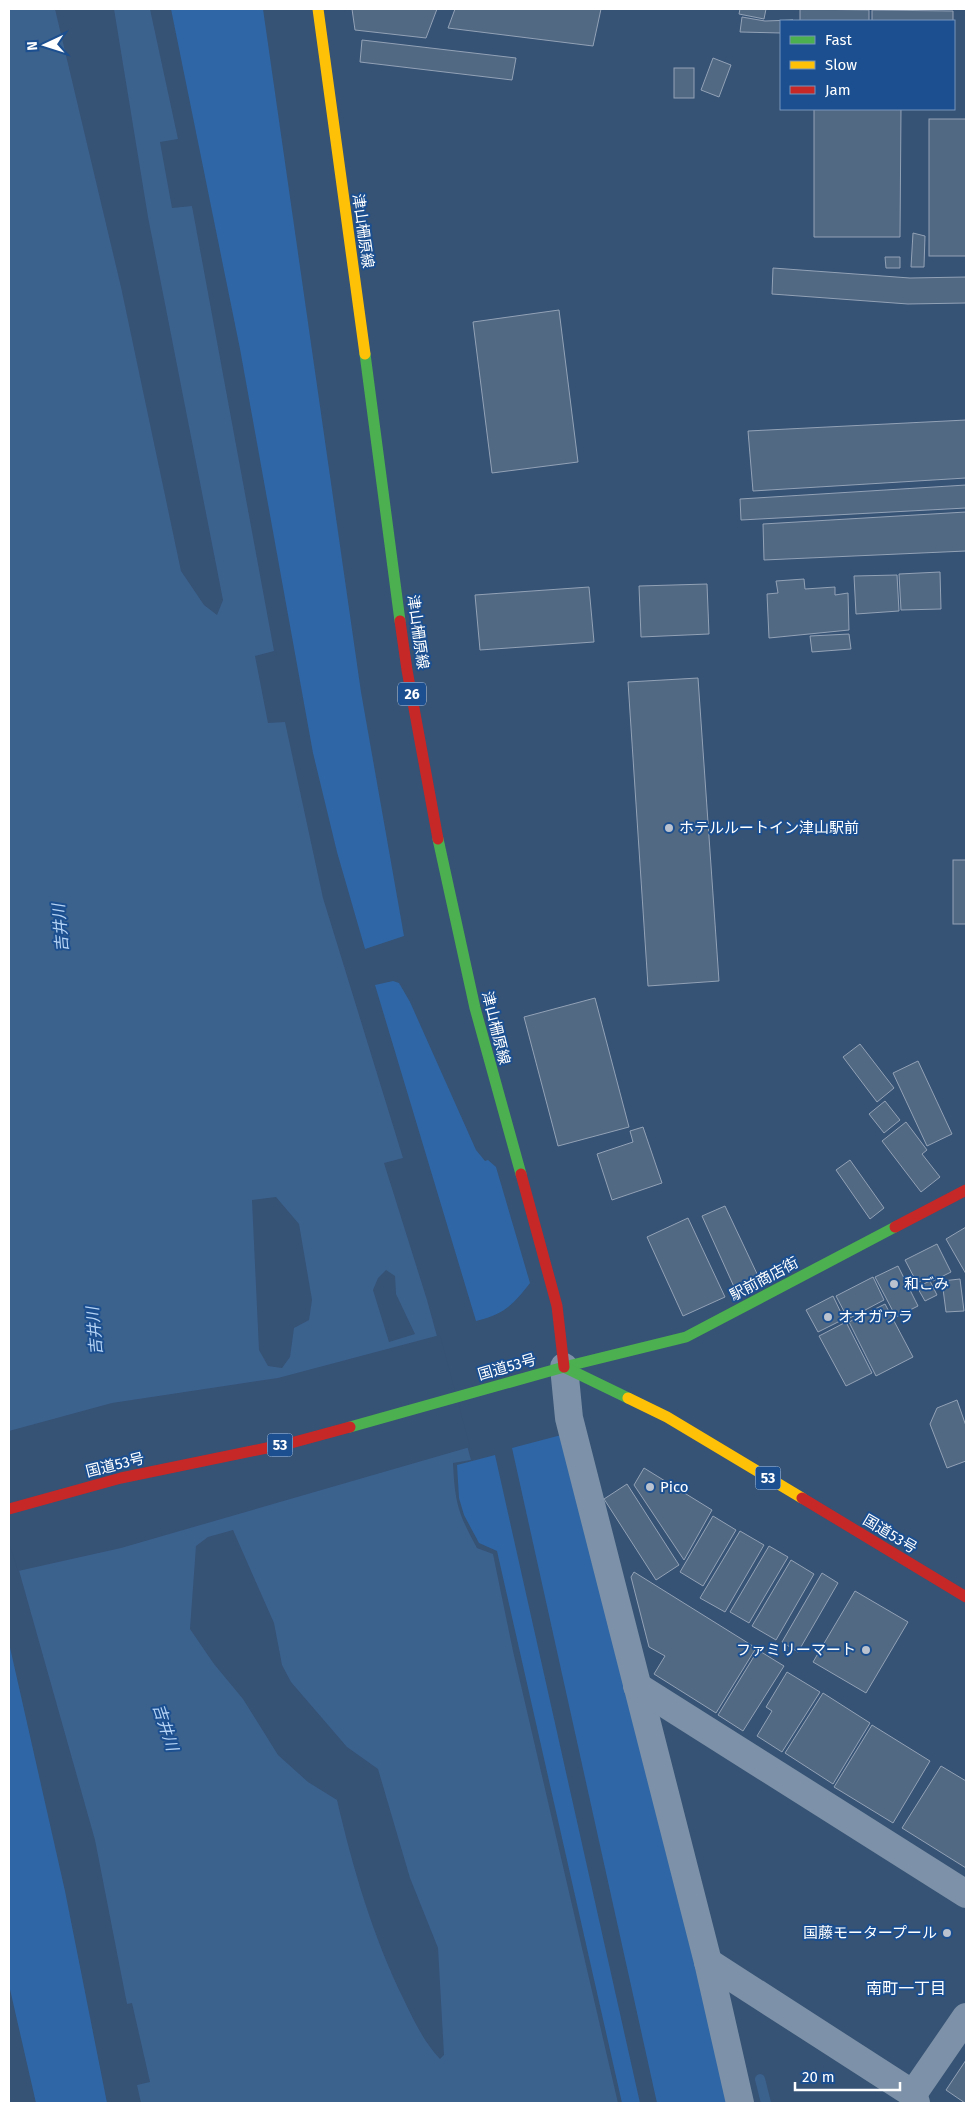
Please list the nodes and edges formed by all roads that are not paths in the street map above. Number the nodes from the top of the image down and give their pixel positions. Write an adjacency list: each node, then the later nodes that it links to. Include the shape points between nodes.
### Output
1 (318, 9): 3 (main road, 津山柵原線 / 26, via 407,670 440,849 475,1008 557,1306)
2 (966, 1190): 3 (main road, 駅前商店街, via 686,1337)
3 (556, 1369): 4 (main road, 国道53号 / 53, via 290,1443 121,1478); 5 (main road, 国道53号 / 53, via 666,1417); 6 (street)
4 (9, 1509)
5 (966, 1597)
6 (637, 1686): 7 (street); 8 (street)
7 (966, 1894)
8 (708, 1962): 10 (street); 11 (street)
9 (966, 2017): 10 (street)
10 (914, 2098)
11 (740, 2103)

